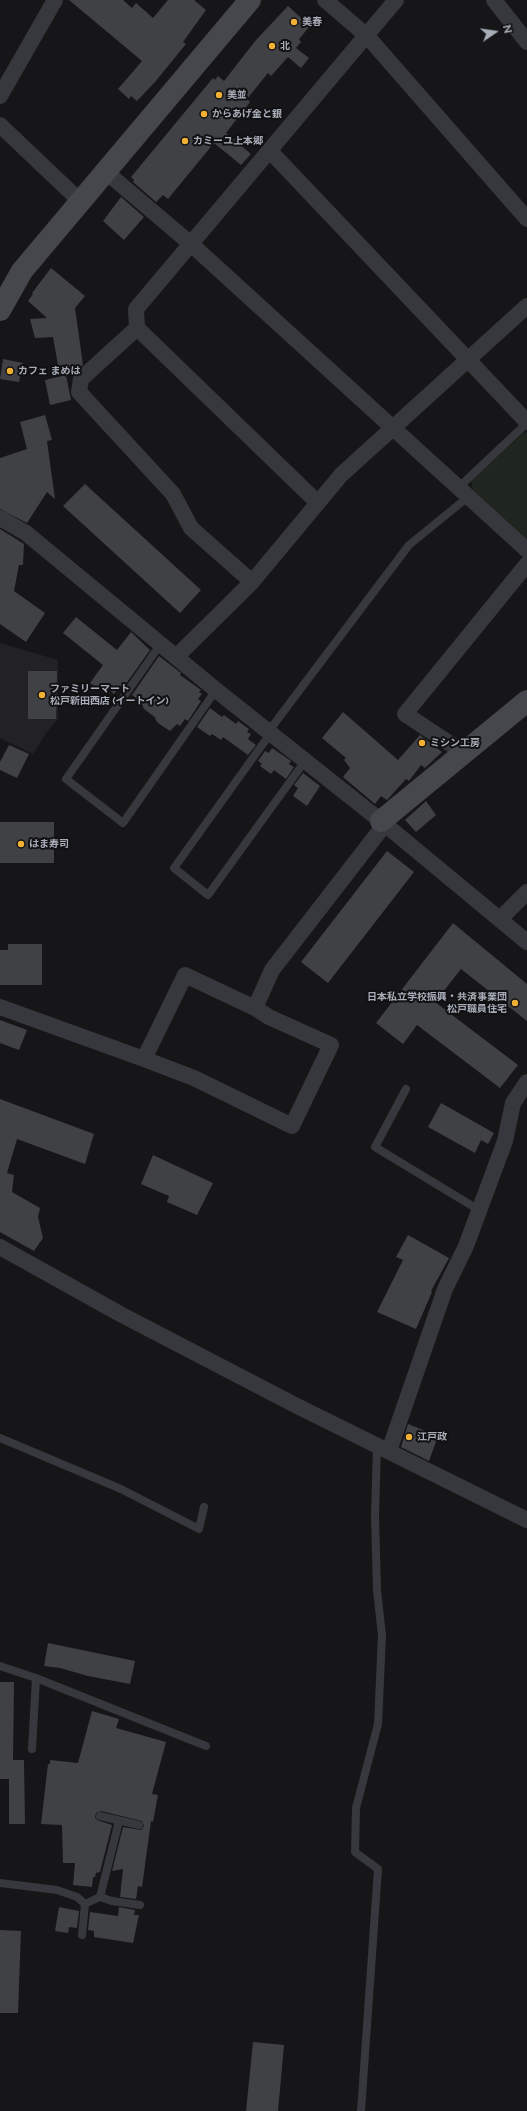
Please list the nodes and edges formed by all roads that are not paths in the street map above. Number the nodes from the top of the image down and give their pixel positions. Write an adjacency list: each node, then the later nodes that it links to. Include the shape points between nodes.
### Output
1 (55, 0): 8 (street)
2 (250, 0): 11 (street)
3 (324, 0): 6 (street)
4 (396, 0): 6 (street)
5 (494, 0): 7 (street)
6 (367, 36): 10 (street); 13 (street)
7 (527, 42)
8 (0, 96)
9 (0, 125): 12 (street)
10 (270, 151): 14 (street); 18 (street)
11 (106, 172): 12 (street); 14 (street)
12 (80, 201): 16 (street, via 22,271)
13 (527, 219)
14 (191, 244): 17 (street, via 136,309); 20 (street)
15 (527, 306): 18 (street)
16 (0, 310)
17 (137, 328): 22 (street); 26 (street, via 81,379 80,392 172,494 191,528)
18 (468, 360): 19 (street); 20 (street)
19 (527, 423): 21 (lane)
20 (393, 427): 21 (street); 22 (street, via 341,475)
21 (463, 492): 24 (street); 31 (lane, via 408,545)
22 (318, 502): 26 (street)
23 (0, 518): 27 (street, via 26,533)
24 (527, 550)
25 (527, 564): 32 (street, via 405,714)
26 (252, 582): 28 (street)
27 (160, 645): 28 (street); 29 (lane, via 66,779 123,823)
28 (176, 657): 29 (street)
29 (216, 690): 31 (street)
30 (527, 701): 32 (street)
31 (269, 733): 33 (street); 33 (lane, via 174,868 208,895)
32 (464, 753): 34 (street)
33 (305, 761): 34 (street)
34 (383, 822): 36 (street); 39 (street, via 272,970)
35 (527, 892): 36 (street)
36 (500, 919): 37 (street)
37 (527, 942)
38 (0, 1006): 40 (street)
39 (255, 1008): 40 (street, via 185,975); 40 (street, via 331,1045 292,1126 194,1078)
40 (144, 1059)
41 (527, 1082): 43 (street, via 513,1103 505,1141)
42 (406, 1090): 43 (lane, via 375,1147)
43 (479, 1210): 46 (street)
44 (0, 1248): 46 (street, via 150,1330)
45 (0, 1438): 47 (lane, via 121,1489 199,1529)
46 (383, 1448): 48 (street); 61 (lane, via 375,1516 377,1590 382,1636 378,1724 356,1808 355,1852 378,1869)
47 (204, 1507)
48 (527, 1520)
49 (0, 1666): 50 (lane)
50 (36, 1678): 51 (lane); 52 (lane)
51 (206, 1746)
52 (32, 1748)
53 (100, 1816): 54 (lane)
54 (119, 1821): 55 (lane); 57 (lane)
55 (139, 1825)
56 (0, 1884): 58 (lane, via 57,1890 76,1897)
57 (100, 1897): 58 (lane); 59 (lane)
58 (85, 1904): 60 (lane)
59 (140, 1905)
60 (82, 1935)
61 (361, 2111)

